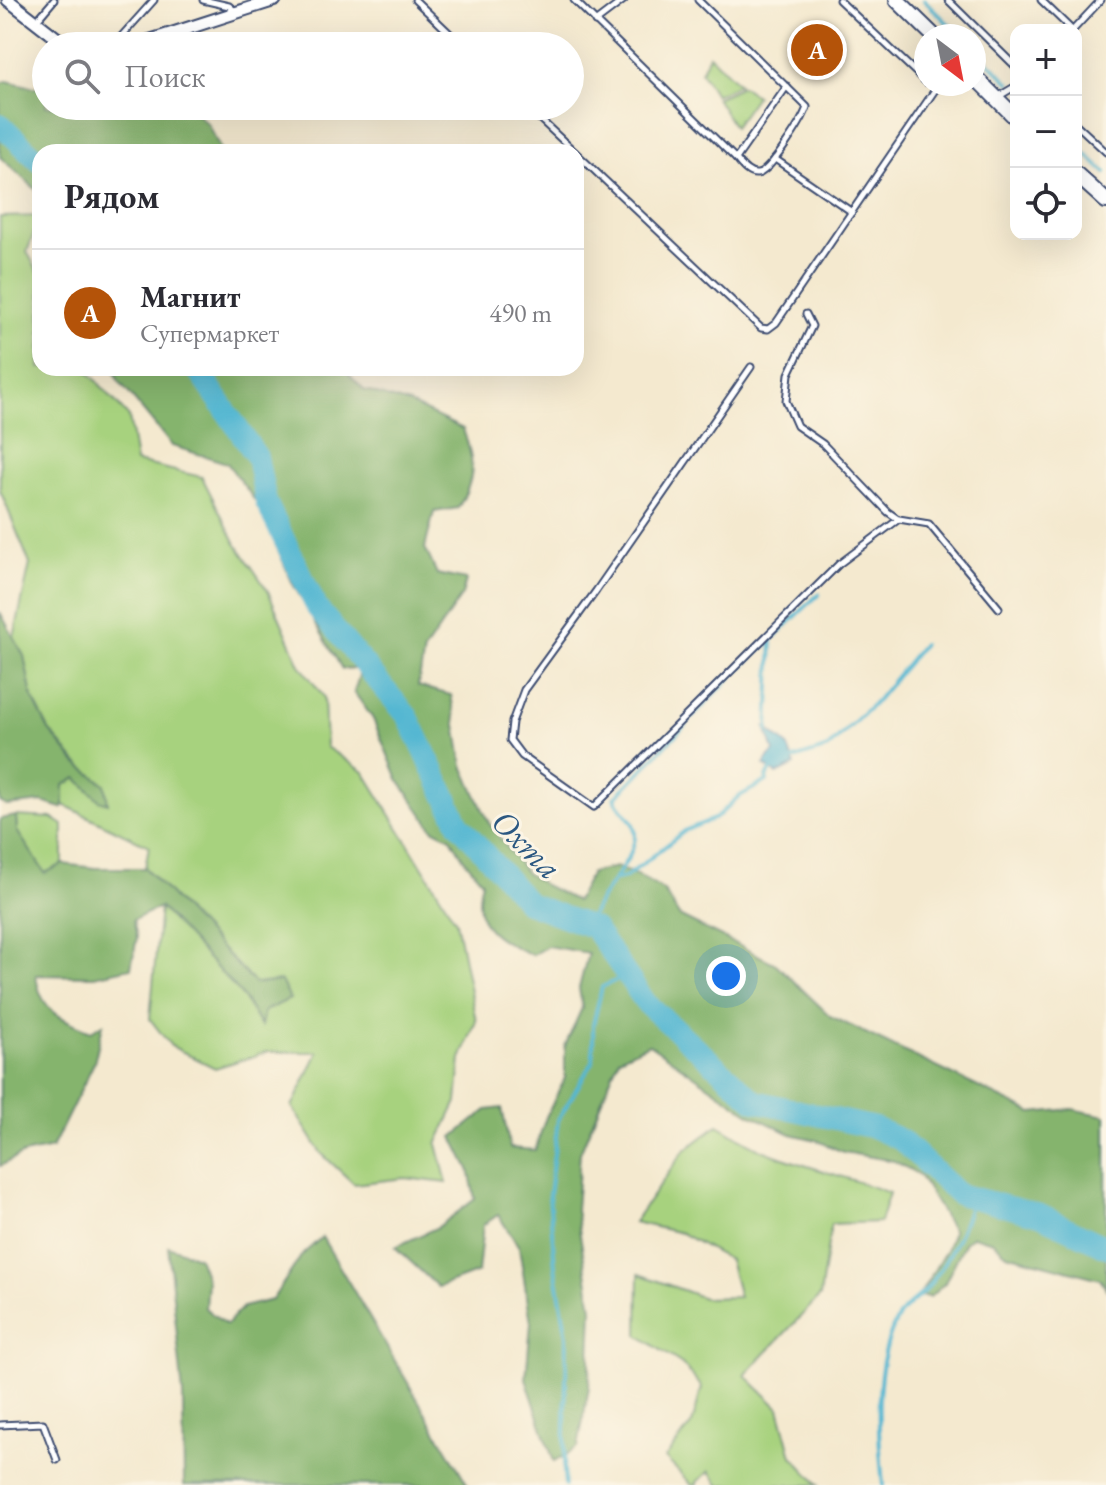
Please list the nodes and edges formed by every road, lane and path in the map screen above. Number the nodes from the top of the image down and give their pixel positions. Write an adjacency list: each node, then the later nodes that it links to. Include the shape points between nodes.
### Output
1 (8, 0): 16 (street)
2 (54, 0): 16 (lane)
3 (154, 0): 22 (lane)
4 (203, 0): 15 (lane)
5 (275, 0): 15 (street)
6 (415, 0): 24 (lane)
7 (574, 0): 17 (lane)
8 (624, 0): 17 (lane)
9 (698, 0): 27 (lane)
10 (839, 0): 26 (lane)
11 (897, 0): 18 (street)
12 (948, 0): 25 (lane)
13 (1041, 0): 19 (lane)
14 (1101, 0): 20 (lane)
15 (237, 12): 23 (street)
16 (36, 21): 21 (street)
17 (595, 22): 37 (lane)
18 (922, 24)
19 (1066, 24)
20 (1078, 24)
21 (50, 32)
22 (125, 32)
23 (176, 32)
24 (448, 32)
25 (1010, 61)
26 (914, 71)
27 (787, 86): 37 (lane); 38 (lane, via 807,111)
28 (986, 89): 31 (street)
29 (1010, 89): 31 (lane)
30 (930, 96): 42 (lane)
31 (995, 98): 32 (street)
32 (1010, 112)
33 (541, 120): 35 (lane)
34 (1082, 130): 36 (lane)
35 (566, 144)
36 (1106, 152)
37 (736, 159): 38 (lane, via 759,175)
38 (775, 159): 42 (lane)
39 (584, 161): 42 (lane, via 761,328 776,323)
40 (1082, 179): 41 (street)
41 (1106, 201)
42 (852, 212)
43 (806, 314): 45 (lane, via 812,326 789,374 786,401 797,426 823,444)
44 (751, 367): 45 (lane, via 524,690 510,740 522,756 594,807 839,564)
45 (899, 519): 46 (lane, via 929,524)
46 (999, 608)
47 (0, 1425): 48 (lane, via 43,1423)
48 (57, 1460)

